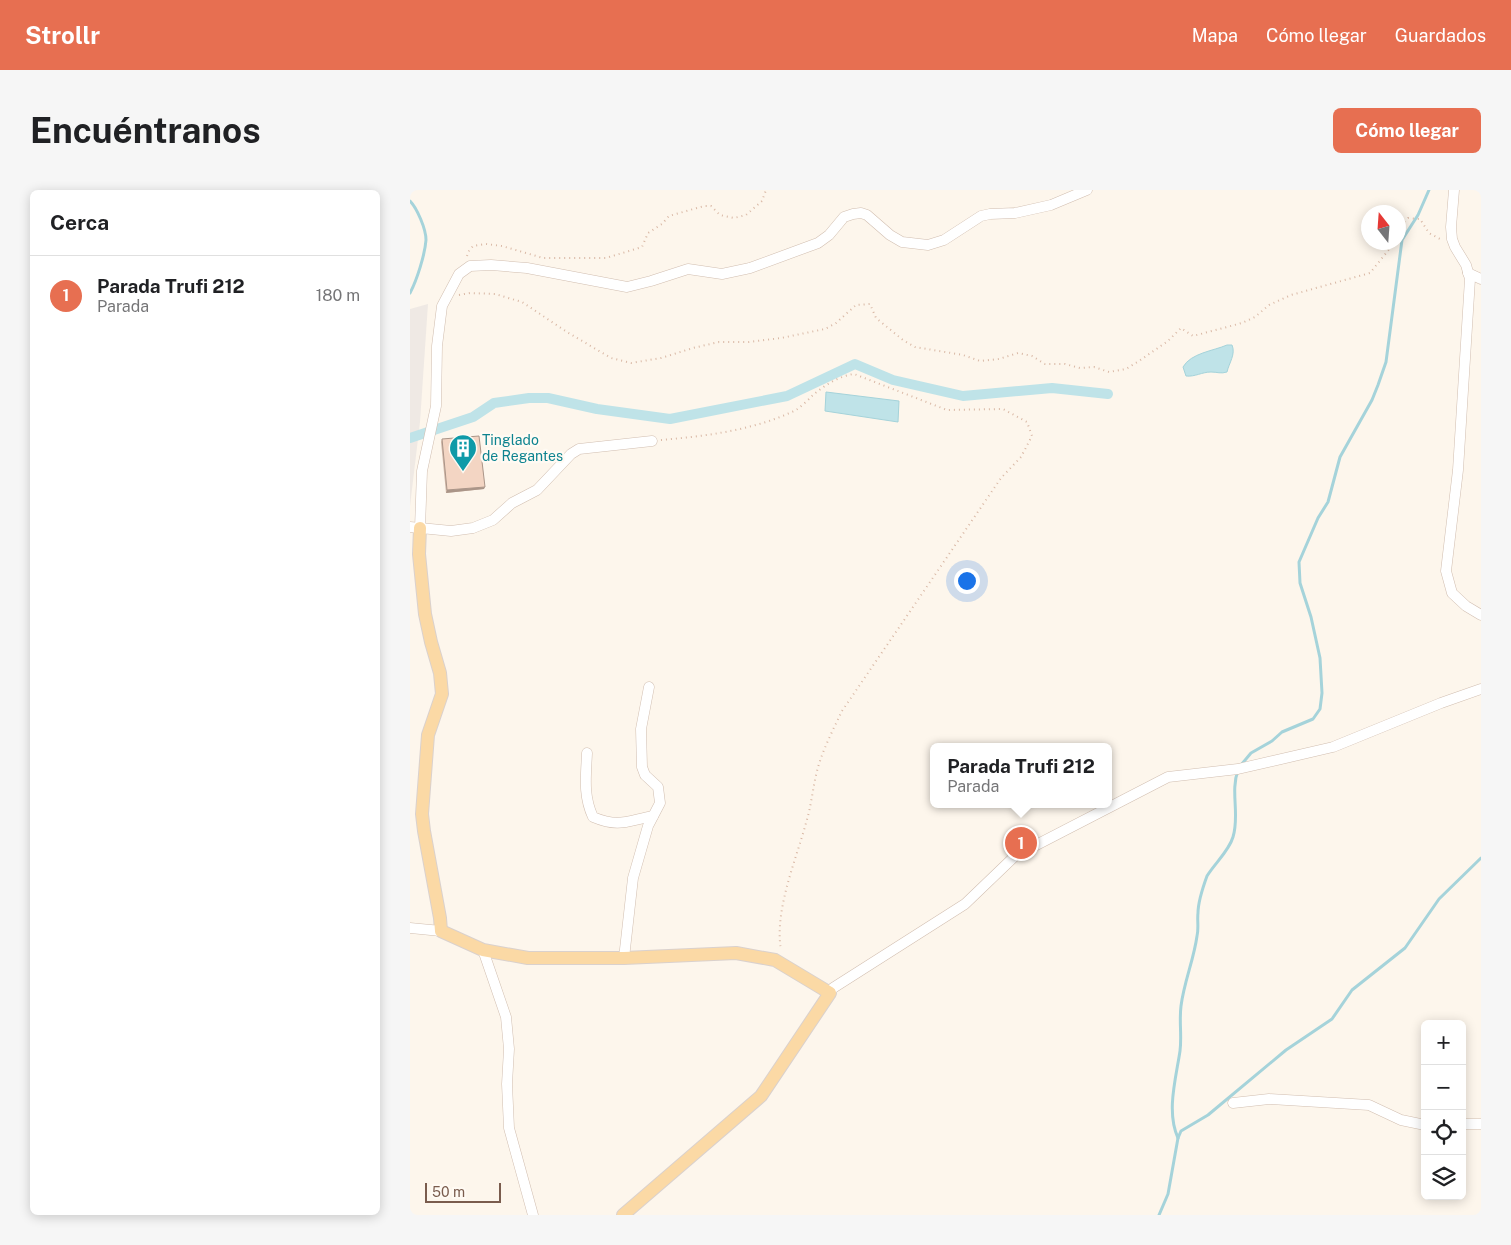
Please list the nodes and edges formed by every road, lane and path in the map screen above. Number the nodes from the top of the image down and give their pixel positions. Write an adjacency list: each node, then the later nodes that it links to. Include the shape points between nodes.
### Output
1 (766, 190): 7 (path, via 762,201 746,215 727,217 711,206 704,206 669,216 648,233 642,247 606,258 543,258 486,244 473,246)
2 (1087, 190): 7 (street, via 1051,205 981,216 944,240 928,245 902,242 866,215 853,214 844,217 818,243 750,268 722,274 688,269 626,287 491,264 470,266)
3 (1454, 190): 5 (street, via 1451,227)
4 (1406, 220): 5 (path, via 1420,219 1429,233)
5 (1455, 247): 8 (street)
6 (1388, 250): 10 (path, via 1370,272 1291,295 1269,304 1255,317 1224,329 1192,336 1181,328 1168,341 1126,369 1109,372 1094,367 1044,364 1032,356 1018,353 980,362 963,355 915,347 876,318 870,304 856,304 825,329 749,342 718,342 631,363 611,358 522,302 495,294 470,293)
7 (464, 270): 10 (street)
8 (1468, 273): 9 (street); 13 (street, via 1458,470 1446,571 1452,593)
9 (1481, 279)
10 (446, 298): 12 (street, via 437,346 436,406 422,471)
11 (652, 441): 12 (street, via 579,449 538,490 512,503 493,520 474,528 451,532); 24 (path, via 717,433 768,421 798,409 820,389 843,376 854,374 947,410 1003,409 1027,422 1032,436 1021,458 1001,478 842,711 831,734 819,764 780,921)
12 (415, 528): 21 (main road, via 425,614 442,694 428,735 422,814)
13 (1481, 615)
14 (649, 687): 19 (street, via 641,729 642,767 645,775 658,787 660,803)
15 (1481, 689): 17 (street, via 1333,747 1238,769 1168,777)
16 (587, 753): 19 (street, via 585,790 593,817 619,824)
17 (1112, 806)
18 (1108, 808): 25 (street, via 1014,856 965,904 833,988)
19 (653, 816): 23 (street, via 633,878)
20 (410, 928): 21 (street)
21 (441, 931): 22 (main road)
22 (483, 950): 23 (main road, via 528,958); 30 (street, via 506,1017 510,1128)
23 (624, 958): 24 (main road, via 736,953)
24 (784, 964): 25 (main road)
25 (830, 993): 31 (main road, via 761,1096)
26 (1232, 1103): 27 (street, via 1269,1098 1369,1105 1401,1120)
27 (1421, 1124)
28 (1466, 1124): 29 (street)
29 (1481, 1124)
30 (533, 1215)
31 (623, 1215)

